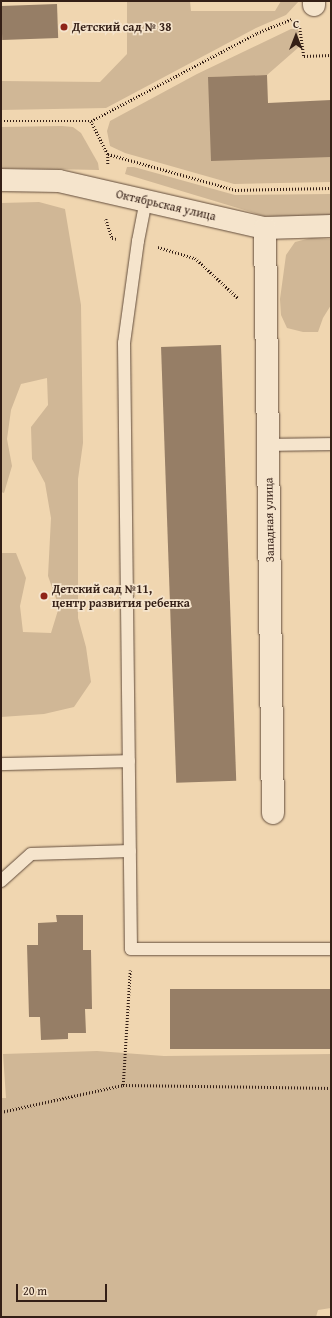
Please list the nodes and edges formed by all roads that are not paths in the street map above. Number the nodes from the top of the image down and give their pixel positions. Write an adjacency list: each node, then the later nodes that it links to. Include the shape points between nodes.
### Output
1 (1, 180): 2 (street, Октябрьская улица, via 59,181)
2 (146, 200): 4 (street, Октябрьская улица); 7 (lane, via 124,343)
3 (331, 226): 4 (street, Октябрьская улица)
4 (265, 228): 6 (street, Западная улица)
5 (331, 444): 6 (lane)
6 (268, 445): 9 (street, Западная улица)
7 (129, 760): 8 (lane); 10 (lane)
8 (1, 764)
9 (273, 813)
10 (130, 851): 11 (lane, via 31,854); 12 (lane, via 131,949)
11 (1, 881)
12 (331, 949)

